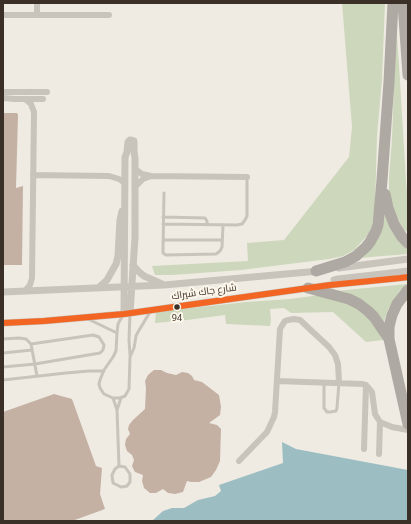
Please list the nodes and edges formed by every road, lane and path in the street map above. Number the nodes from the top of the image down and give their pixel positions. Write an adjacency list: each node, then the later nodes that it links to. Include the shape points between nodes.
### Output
1 (37, 3): 5 (street)
2 (393, 3): 19 (highway)
3 (403, 3): 7 (highway)
4 (3, 15): 5 (street)
5 (37, 15): 6 (street)
6 (109, 15)
7 (408, 75)
8 (3, 92): 9 (street)
9 (47, 92)
10 (3, 98): 11 (street)
11 (25, 99): 12 (street, via 31,104); 12 (street, via 43,99)
12 (34, 112): 15 (street)
13 (125, 169): 14 (street, via 128,142 133,140); 16 (street); 20 (street)
14 (135, 169): 17 (street); 21 (street)
15 (34, 175): 16 (street); 36 (street)
16 (109, 176): 20 (street)
17 (151, 176): 18 (street); 21 (street, via 143,179)
18 (247, 177): 27 (lane, via 246,218 239,224)
19 (382, 180): 30 (highway, via 390,216); 33 (highway, via 379,219 370,242 362,252 351,259)
20 (125, 183): 23 (street)
21 (135, 187): 32 (street)
22 (164, 193): 24 (lane)
23 (125, 208): 39 (street); 41 (street, via 120,220 116,264 107,280)
24 (164, 217): 25 (lane); 26 (lane, via 203,218)
25 (163, 224): 26 (lane); 28 (lane)
26 (207, 225): 27 (lane)
27 (223, 225): 29 (lane)
28 (163, 240): 29 (lane); 29 (lane, via 163,251 169,256 216,254 221,249)
29 (222, 240)
30 (408, 243)
31 (408, 259): 33 (street, شارع جاك شيراك)
32 (133, 265): 38 (street, via 144,276); 40 (street)
33 (316, 271): 38 (street, شارع جاك شيراك)
34 (408, 271): 37 (street, via 338,279)
35 (408, 277): 37 (street, شارع جاك شيراك)
36 (32, 278): 43 (street); 45 (street)
37 (330, 284): 42 (street, شارع جاك شيراك)
38 (164, 285): 40 (street, شارع جاك شيراك)
39 (124, 286): 40 (street, شارع جاك شيراك); 41 (street, شارع جاك شيراك); 48 (street)
40 (132, 286): 48 (street)
41 (98, 288): 43 (street, شارع جاك شيراك)
42 (308, 288): 47 (street, شارع جاك شيراك); 53 (highway, via 360,304 374,317)
43 (40, 290): 45 (street, شارع جاك شيراك)
44 (408, 290): 53 (highway, via 392,315)
45 (25, 291): 46 (street, شارع جاك شيراك)
46 (3, 292)
47 (151, 310): 48 (street, شارع جاك شيراك); 57 (lane, via 136,336)
48 (127, 313): 49 (street, شارع جاك شيراك); 51 (lane, via 119,320); 57 (lane)
49 (84, 317): 50 (street, شارع جاك شيراك); 51 (lane)
50 (3, 323)
51 (117, 333): 60 (lane, via 116,351)
52 (3, 339): 54 (lane, via 26,339)
53 (389, 339): 72 (highway)
54 (31, 344): 55 (lane); 58 (lane, via 93,335 100,336 104,345 100,353)
55 (32, 350): 56 (lane); 58 (lane)
56 (3, 353)
57 (130, 357): 68 (lane, via 129,389)
58 (35, 364): 59 (lane); 61 (lane)
59 (3, 368)
60 (104, 371): 61 (lane); 67 (lane, via 100,388 104,394)
61 (37, 376): 62 (lane)
62 (3, 380)
63 (277, 381): 64 (street); 65 (street, via 280,329 285,321 294,319 300,320 332,351 338,364); 76 (street, via 272,422 263,436)
64 (324, 382): 65 (street); 65 (lane, via 324,408 330,412 336,411 337,408)
65 (338, 382): 66 (street)
66 (366, 385): 70 (street); 71 (street, via 371,389 375,414)
67 (113, 398): 68 (lane); 69 (lane)
68 (121, 398): 69 (lane)
69 (117, 410): 77 (lane)
70 (365, 419): 71 (street); 74 (street)
71 (379, 421): 73 (street); 75 (street)
72 (408, 424)
73 (408, 430)
74 (364, 449)
75 (379, 454)
76 (239, 461)
77 (119, 466): 77 (lane, via 112,475 113,483 121,487 127,486 130,474 125,467)

